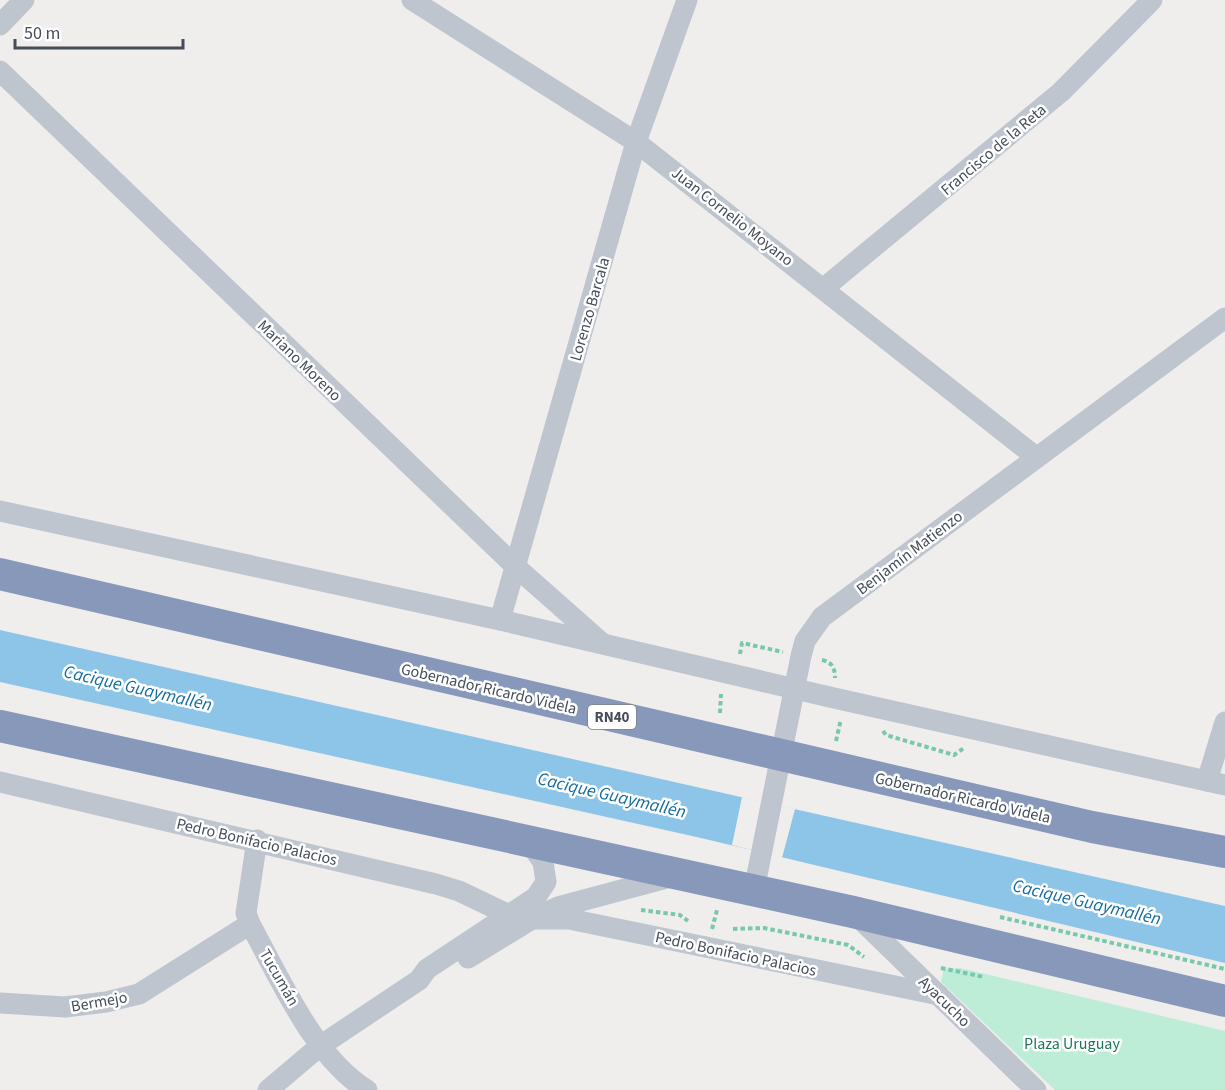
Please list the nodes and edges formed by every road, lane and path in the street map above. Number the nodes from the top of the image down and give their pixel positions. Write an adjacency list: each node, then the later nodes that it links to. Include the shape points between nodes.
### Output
1 (24, 0): 5 (street)
2 (412, 0): 7 (street, Juan Cornelio Moyano)
3 (687, 0): 7 (street, Lorenzo Barcala)
4 (1152, 0): 8 (street, Francisco de la Reta, via 1061,92)
5 (0, 25)
6 (0, 71): 12 (street, Mariano Moreno)
7 (636, 142): 8 (street, Juan Cornelio Moyano); 12 (street, Lorenzo Barcala)
8 (824, 288): 10 (street, Juan Cornelio Moyano)
9 (1225, 318): 10 (street, Benjamín Matienzo)
10 (1036, 457): 16 (street, Benjamín Matienzo, via 822,617 805,641)
11 (0, 511): 14 (street)
12 (516, 567): 14 (street, Lorenzo Barcala); 15 (street, Mariano Moreno)
13 (0, 574): 19 (highway, Gobernador Ricardo Videla / RN40)
14 (500, 620): 15 (street)
15 (603, 644): 16 (street)
16 (793, 688): 19 (street, Benjamín Matienzo); 21 (street)
17 (1225, 722): 21 (street)
18 (0, 726): 23 (highway)
19 (782, 755): 24 (highway, Gobernador Ricardo Videla / RN40, via 1092,827); 26 (street, Benjamín Matienzo)
20 (0, 782): 22 (street, Pedro Bonifacio Palacios)
21 (1216, 783)
22 (257, 840): 29 (street, Pedro Bonifacio Palacios, via 436,884); 31 (street, Tucumán, via 246,913)
23 (529, 842): 25 (highway); 29 (street, via 543,862 546,882 536,897)
24 (1225, 852)
25 (678, 875): 26 (highway); 30 (street, via 558,907)
26 (754, 890): 28 (highway)
27 (638, 909): 32 (path, via 680,915)
28 (853, 912): 34 (street, Ayacucho); 38 (highway)
29 (509, 915): 36 (street, via 427,969)
30 (532, 919): 36 (street, via 434,979); 37 (street, Pedro Bonifacio Palacios, via 569,919)
31 (249, 924): 39 (street, Bermejo, via 139,994 65,1007); 40 (street, Tucumán)
32 (695, 925)
33 (703, 928): 34 (path, via 764,928 848,945 865,958)
34 (902, 959): 35 (path); 37 (street, Ayacucho)
35 (984, 977)
36 (419, 980): 40 (street)
37 (939, 995): 43 (street, Ayacucho)
38 (1225, 1001)
39 (0, 1004)
40 (320, 1046): 41 (street); 42 (street, Tucumán, via 338,1068)
41 (268, 1090)
42 (368, 1090)
43 (1036, 1090)

